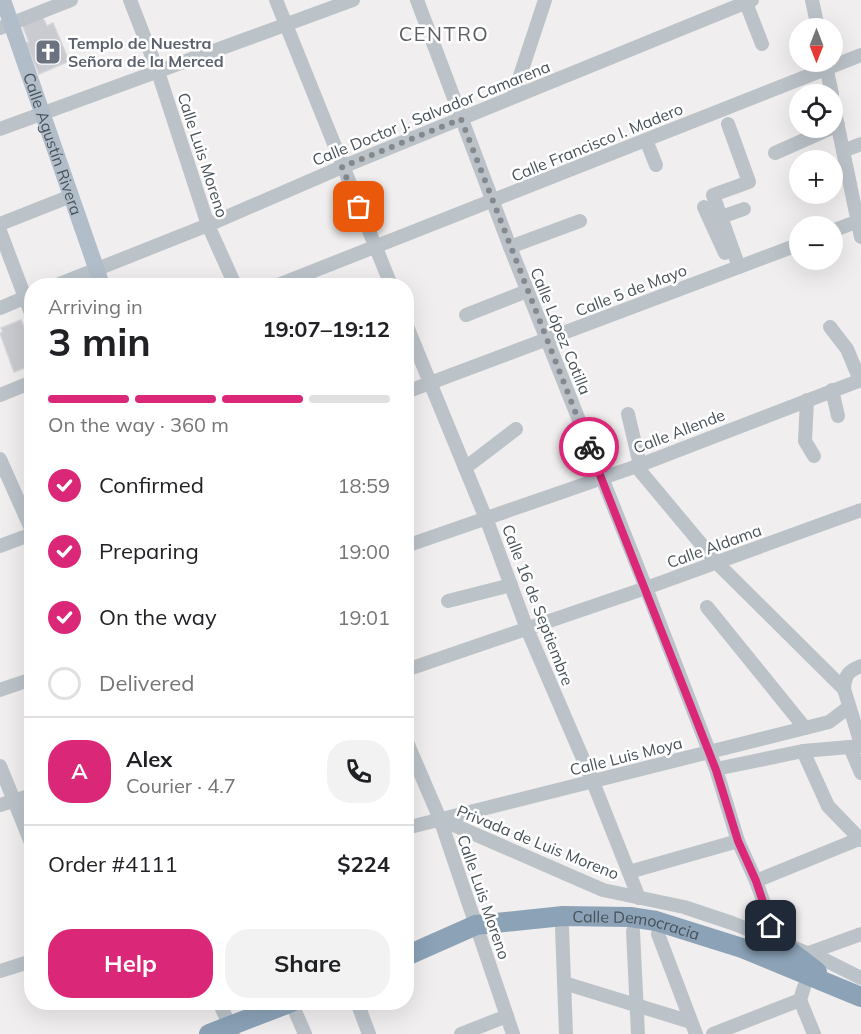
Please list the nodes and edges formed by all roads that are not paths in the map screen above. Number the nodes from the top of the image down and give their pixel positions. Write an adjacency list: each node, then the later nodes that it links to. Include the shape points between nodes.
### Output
1 (3, 0): 12 (main road, Calle Agustín Rivera)
2 (71, 0): 12 (street)
3 (130, 0): 16 (street, Calle Luis Moreno)
4 (276, 0): 11 (street)
5 (353, 0): 11 (street)
6 (417, 0): 20 (street, Calle López Cotilla)
7 (545, 0): 18 (street)
8 (813, 0): 10 (street)
9 (744, 2): 13 (street); 18 (street, Calle Doctor J. Salvador Camarena)
10 (816, 18)
11 (287, 24): 16 (street); 29 (street)
12 (5, 26): 19 (main road, Calle Agustín Rivera)
13 (762, 44)
14 (861, 55): 15 (street, Calle Francisco I. Madero)
15 (843, 60)
16 (158, 72): 19 (street); 38 (street, Calle Luis Moreno)
17 (809, 72): 24 (street, Calle Francisco I. Madero)
18 (513, 97): 20 (street, Calle Doctor J. Salvador Camarena)
19 (42, 113): 22 (street); 30 (main road, Calle Agustín Rivera)
20 (461, 119): 29 (street, Calle Doctor J. Salvador Camarena); 31 (street, Calle López Cotilla)
21 (728, 124): 34 (street, via 749,182 713,195)
22 (0, 129)
23 (809, 138): 27 (street)
24 (646, 140): 28 (street); 31 (street, Calle Francisco I. Madero)
25 (861, 144): 26 (street)
26 (843, 151): 36 (street)
27 (775, 153)
28 (656, 165)
29 (342, 167): 38 (street, Calle Doctor J. Salvador Camarena); 42 (street)
30 (71, 196): 37 (street); 46 (main road, Calle Agustín Rivera)
31 (492, 201): 42 (street, Calle Francisco I. Madero); 43 (street, Calle López Cotilla)
32 (704, 207): 45 (street)
33 (744, 209): 34 (street)
34 (721, 217): 45 (street)
35 (580, 221): 43 (street)
36 (859, 221): 39 (street); 41 (street)
37 (0, 224)
38 (208, 225): 46 (street, Calle Doctor J. Salvador Camarena); 47 (street, Calle Luis Moreno)
39 (843, 227)
40 (0, 231): 50 (street)
41 (861, 237)
42 (375, 247): 48 (street, Calle Francisco I. Madero); 49 (street)
43 (510, 247): 51 (street, Calle López Cotilla)
44 (789, 248): 45 (street, Calle 5 de Mayo)
45 (736, 268): 56 (street, Calle 5 de Mayo)
46 (99, 277)
47 (232, 278)
48 (296, 278)
49 (388, 278)
50 (24, 287)
51 (527, 291): 54 (street); 56 (street, Calle López Cotilla)
52 (24, 298): 53 (street)
53 (0, 308)
54 (466, 315)
55 (830, 327): 58 (street, via 847,349)
56 (546, 339): 59 (street, Calle 5 de Mayo); 72 (street, Calle López Cotilla)
57 (414, 344): 59 (street, Calle 16 de Septiembre)
58 (860, 380): 62 (street, Calle Allende)
59 (430, 383): 61 (street, Calle 5 de Mayo); 71 (street, Calle 16 de Septiembre)
60 (24, 385): 63 (street)
61 (414, 389)
62 (832, 390): 64 (street, Calle Allende); 66 (street)
63 (0, 395)
64 (807, 400): 68 (street, via 806,441); 70 (street, Calle Allende)
65 (628, 414): 70 (street)
66 (838, 416)
67 (516, 429): 71 (street)
68 (814, 456)
69 (0, 459): 74 (street)
70 (638, 465): 72 (street, Calle Allende); 79 (street)
71 (465, 468): 75 (street, Calle 16 de Septiembre)
72 (602, 478): 75 (street, Calle Allende); 81 (street, Calle López Cotilla)
73 (861, 510): 79 (street, Calle Aldama)
74 (24, 514)
75 (486, 518): 77 (street, Calle Allende); 80 (street, Calle 16 de Septiembre)
76 (24, 536): 78 (street)
77 (414, 543)
78 (0, 546)
79 (717, 563): 81 (street, Calle Aldama); 88 (street)
80 (511, 585): 82 (street); 84 (street, Calle 16 de Septiembre)
81 (646, 588): 84 (street, Calle Aldama); 94 (street, Calle López Cotilla)
82 (448, 601)
83 (707, 607): 91 (street)
84 (527, 629): 86 (street, Calle Aldama); 99 (street, Calle 16 de Septiembre)
85 (861, 666): 88 (street, via 844,678)
86 (414, 667)
87 (24, 682): 89 (street)
88 (844, 689): 90 (street)
89 (0, 690)
90 (849, 707): 91 (street, Calle Luis Moya, via 829,722); 92 (street)
91 (806, 728): 94 (street, Calle Luis Moya)
92 (857, 746): 93 (street); 98 (street)
93 (803, 751): 97 (street); 105 (street, via 828,806)
94 (709, 752): 97 (street, Calle López Cotilla); 99 (street, Calle Luis Moya)
95 (414, 759): 102 (street, Calle Luis Moreno)
96 (0, 765): 101 (street)
97 (716, 770): 106 (street, Calle López Cotilla)
98 (861, 773)
99 (593, 782): 102 (street, Calle Luis Moya); 107 (street, Calle 16 de Septiembre)
100 (24, 797): 101 (street)
101 (7, 802): 104 (street)
102 (440, 819): 103 (street, Calle Luis Moya); 109 (street, Privada de Luis Moreno, via 603,890); 111 (street, Calle Luis Moreno)
103 (414, 826)
104 (24, 831)
105 (860, 839): 108 (street)
106 (738, 841): 107 (street); 108 (street, Calle López Cotilla)
107 (628, 872): 109 (street, Calle 16 de Septiembre)
108 (756, 881): 115 (street, Calle López Cotilla)
109 (639, 898): 115 (street, Privada de Luis Moreno, via 684,907)
110 (562, 928): 111 (highway, Calle Democracia); 112 (highway, Calle Democracia); 122 (street)
111 (478, 930): 116 (highway, Calle Democracia); 118 (highway, Calle Democracia, via 563,916 638,918 690,930); 132 (street, Calle Luis Moreno)
112 (633, 931): 113 (highway, Calle Democracia); 126 (street)
113 (658, 934): 124 (highway, Calle Democracia, via 693,942); 133 (street)
114 (861, 934): 117 (street)
115 (778, 942): 117 (street, Privada de Luis Moreno); 123 (highway)
116 (414, 954)
117 (806, 954): 121 (street, Privada de Luis Moreno)
118 (771, 961): 123 (highway, Calle Democracia); 124 (highway)
119 (24, 964): 120 (street)
120 (0, 971)
121 (861, 978)
122 (564, 983): 126 (street); 140 (street)
123 (841, 989): 125 (highway, Calle Democracia)
124 (802, 993): 125 (highway); 131 (highway, Calle Democracia); 142 (street); 143 (street)
125 (861, 998)
126 (637, 1007): 133 (street); 141 (street)
127 (223, 1010): 134 (street)
128 (274, 1010): 134 (highway)
129 (294, 1010): 136 (street)
130 (360, 1010): 137 (street)
131 (861, 1011)
132 (507, 1016): 138 (street); 139 (street, Calle Luis Moreno)
133 (693, 1028)
134 (232, 1030): 135 (highway)
135 (209, 1034)
136 (305, 1034)
137 (369, 1034)
138 (461, 1034)
139 (513, 1034)
140 (566, 1034)
141 (638, 1034)
142 (713, 1034)
143 (814, 1034)

